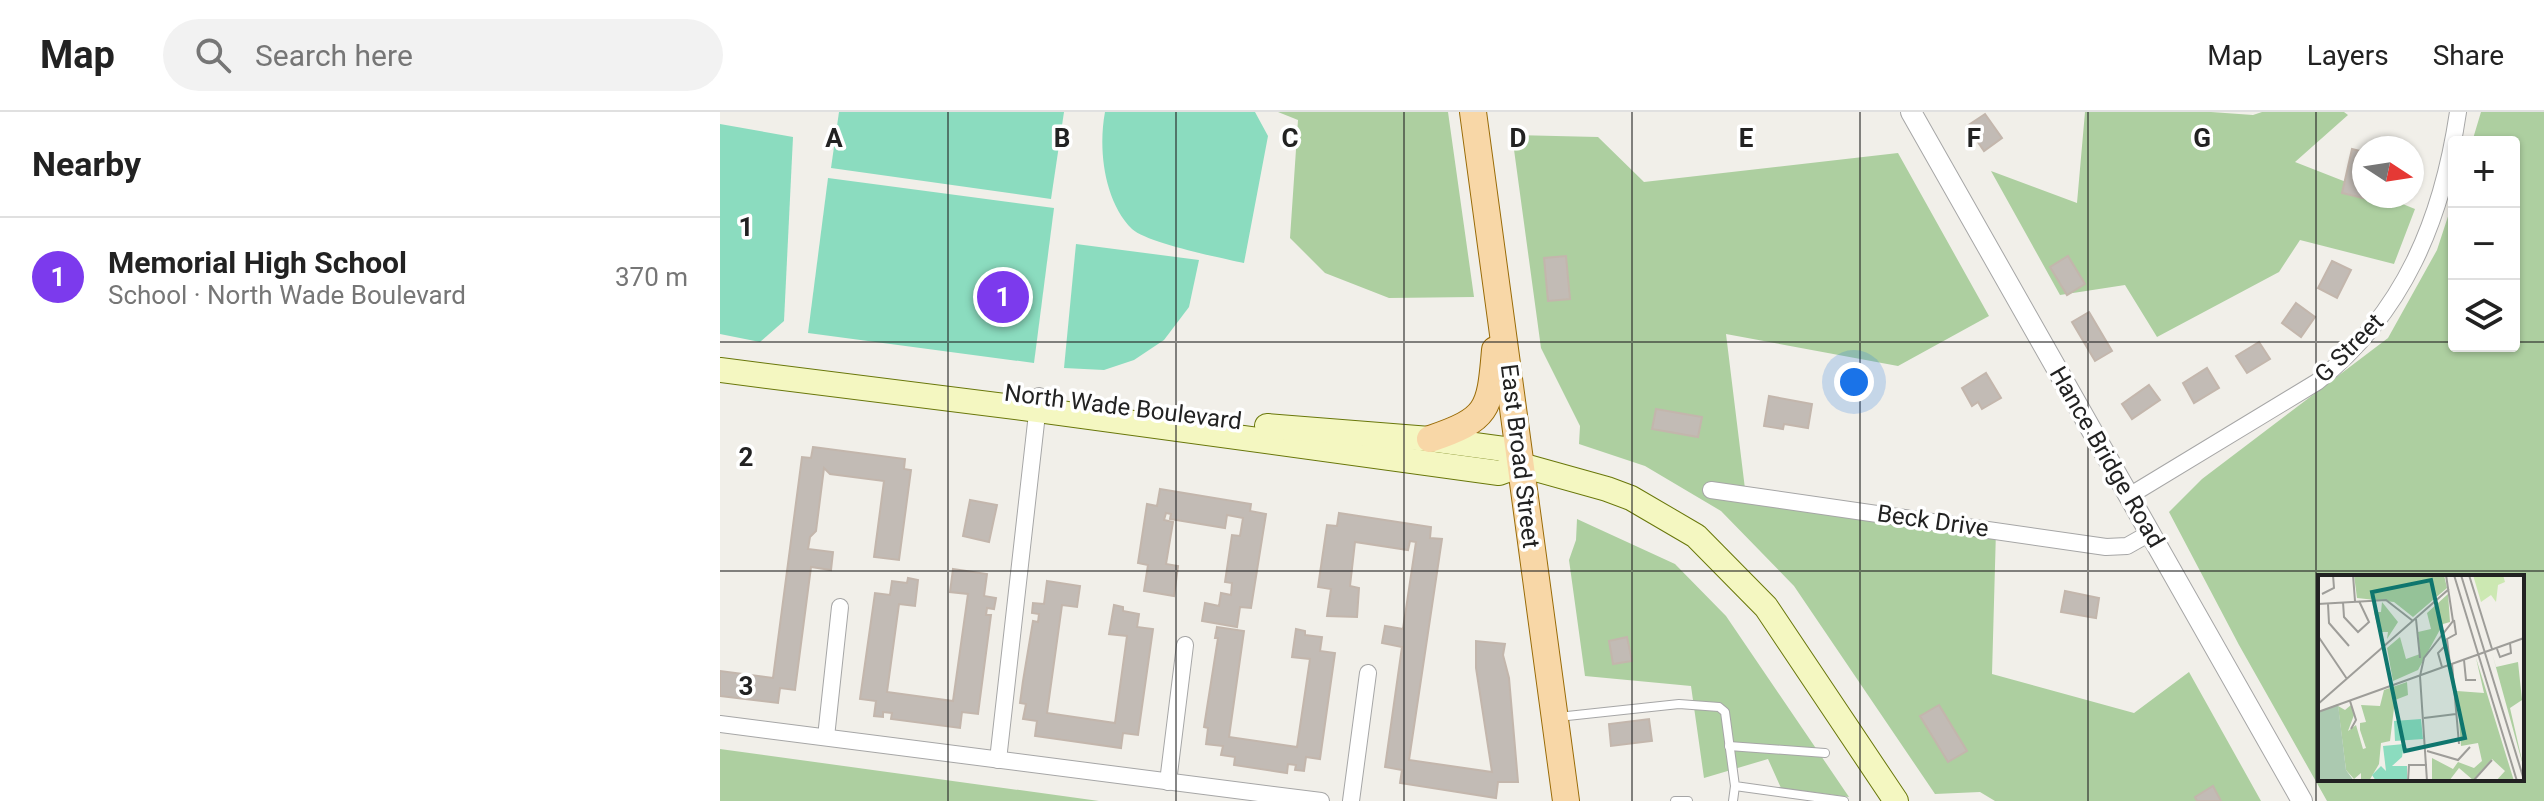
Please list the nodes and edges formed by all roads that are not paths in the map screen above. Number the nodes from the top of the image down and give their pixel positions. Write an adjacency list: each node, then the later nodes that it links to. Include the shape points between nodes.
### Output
1 (1473, 112): 4 (main road, East Broad Street)
2 (1911, 112): 11 (street, Hance Bridge Road)
3 (2458, 112): 11 (street, G Street, via 2423,247 2376,325 2340,364 2289,402)
4 (1500, 310): 8 (main road, via 1493,379 1483,410 1473,422); 9 (main road, East Broad Street)
5 (720, 356): 7 (main road, North Wade Boulevard)
6 (720, 370): 7 (main road, North Wade Boulevard)
7 (1038, 403): 8 (main road, North Wade Boulevard); 9 (main road, North Wade Boulevard, via 1499,473); 21 (street)
8 (1430, 439): 9 (main road, North Wade Boulevard, via 1504,449)
9 (1521, 465): 16 (main road, East Broad Street); 31 (main road, North Wade Boulevard, via 1631,498 1696,536 1766,607)
10 (1711, 490): 12 (street, Beck Drive, via 2106,547 2127,546)
11 (2129, 496): 12 (street, Hance Bridge Road)
12 (2150, 533): 32 (street, Hance Bridge Road)
13 (840, 607): 18 (street)
14 (1185, 645): 22 (street)
15 (1368, 673): 25 (street)
16 (1555, 717): 19 (lane, via 1679,704 1719,707 1725,712); 26 (main road, East Broad Street)
17 (720, 724): 18 (street)
18 (826, 737): 21 (street)
19 (1729, 746): 20 (lane); 23 (lane)
20 (1825, 753)
21 (998, 760): 22 (street)
22 (1168, 782): 24 (street)
23 (1735, 786): 29 (lane); 30 (lane)
24 (1321, 801)
25 (1351, 801)
26 (1566, 801)
27 (1675, 801): 28 (lane)
28 (1688, 801)
29 (1733, 801)
30 (1844, 801)
31 (1896, 801)
32 (2302, 801)

